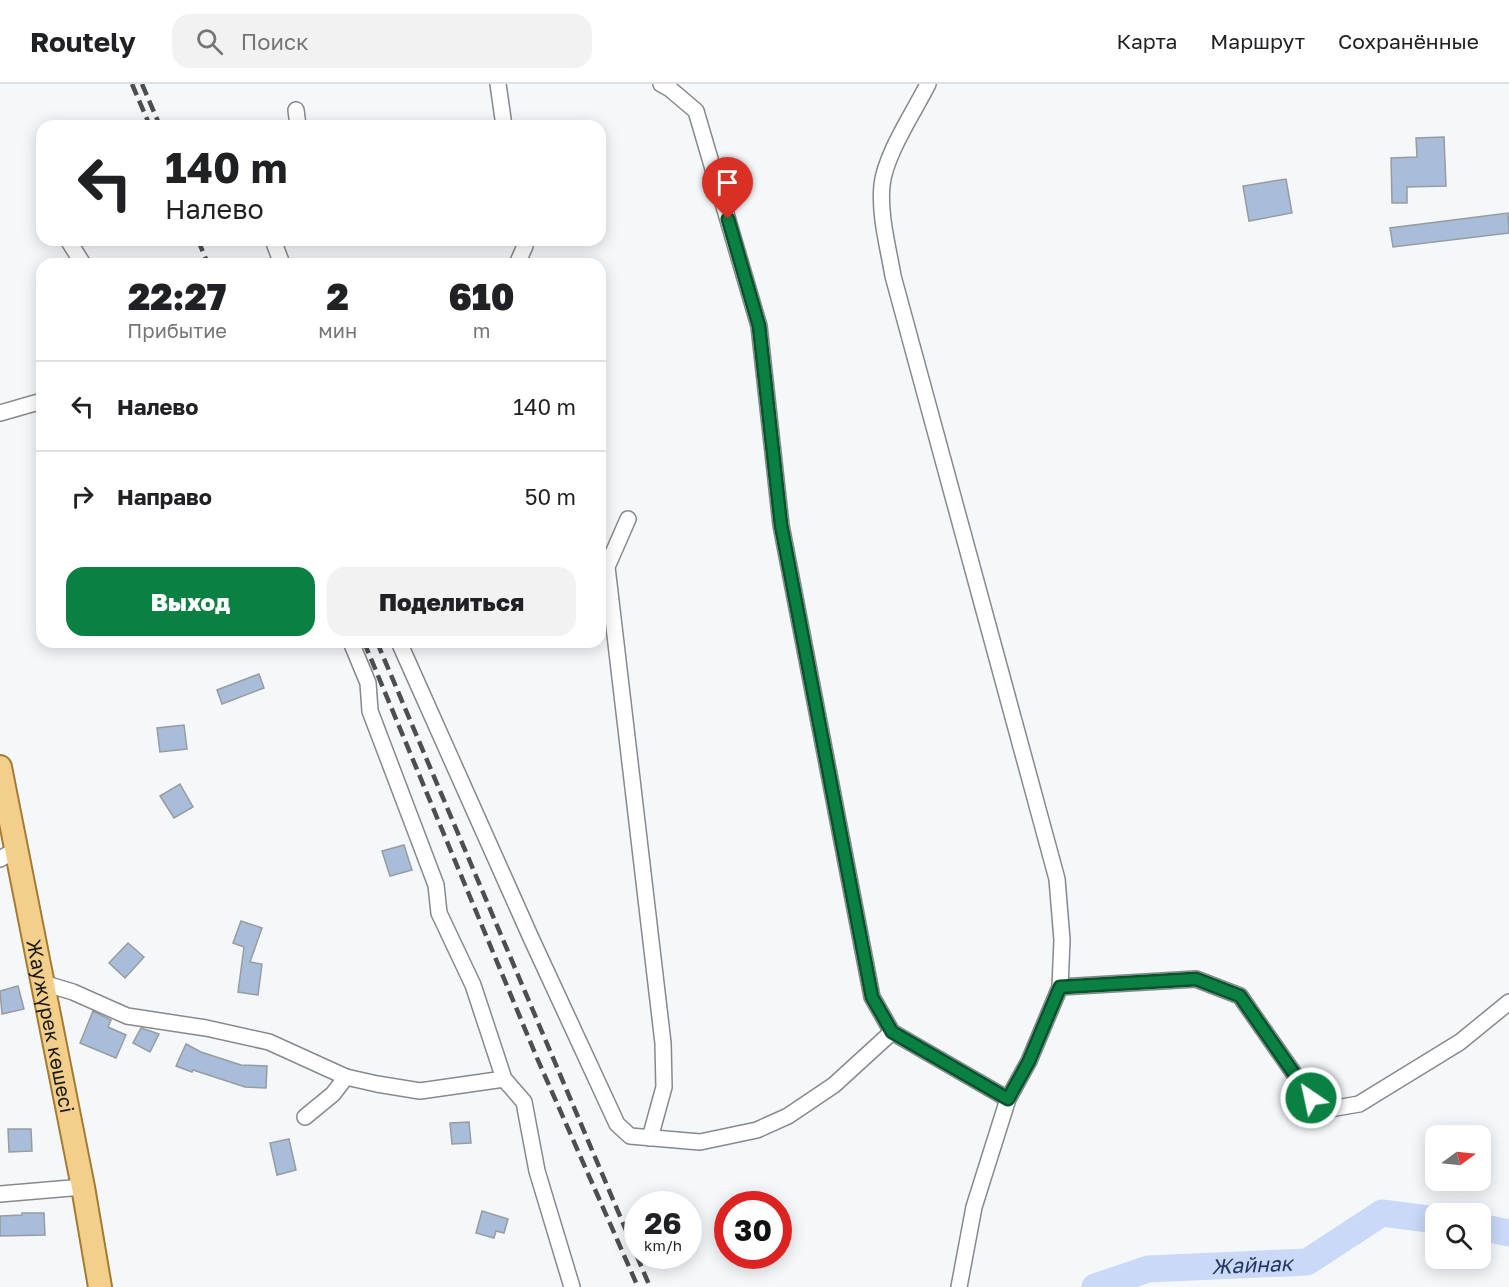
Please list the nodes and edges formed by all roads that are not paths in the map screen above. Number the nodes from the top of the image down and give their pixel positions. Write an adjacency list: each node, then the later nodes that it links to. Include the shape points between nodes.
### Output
1 (498, 84): 4 (street)
2 (661, 84): 15 (street, via 696,111 759,326 781,525 872,997)
3 (928, 84): 13 (street, via 887,164 882,184 883,218 893,276 1057,879 1062,940)
4 (503, 120)
5 (36, 403): 6 (street)
6 (0, 413)
7 (628, 519): 20 (street, via 608,567 663,1043 664,1087)
8 (353, 648): 17 (street, via 368,683 370,711 436,885 439,913 473,985)
9 (402, 648): 20 (street, via 617,1124 630,1136)
10 (0, 766): 11 (main road, Жаужүрек көшесі)
11 (8, 854): 12 (main road, Жаужүрек көшесі)
12 (43, 983): 16 (street, via 127,1016 269,1042); 21 (main road, Жаужүрек көшесі)
13 (1060, 987): 14 (street, via 1196,979 1240,996 1311,1098 1330,1109 1359,1104 1460,1042); 18 (street, via 1029,1061)
14 (1509, 1002)
15 (892, 1032): 18 (street); 20 (street, via 834,1085 788,1116 757,1130 700,1142)
16 (346, 1077): 17 (street, via 420,1091); 19 (street)
17 (504, 1079): 24 (street, via 524,1102 537,1171)
18 (1008, 1099): 25 (street, via 974,1206)
19 (306, 1117)
20 (650, 1138)
21 (83, 1187): 22 (street); 23 (main road, Жаужүрек көшесі)
22 (0, 1194)
23 (100, 1287)
24 (572, 1287)
25 (958, 1287)

